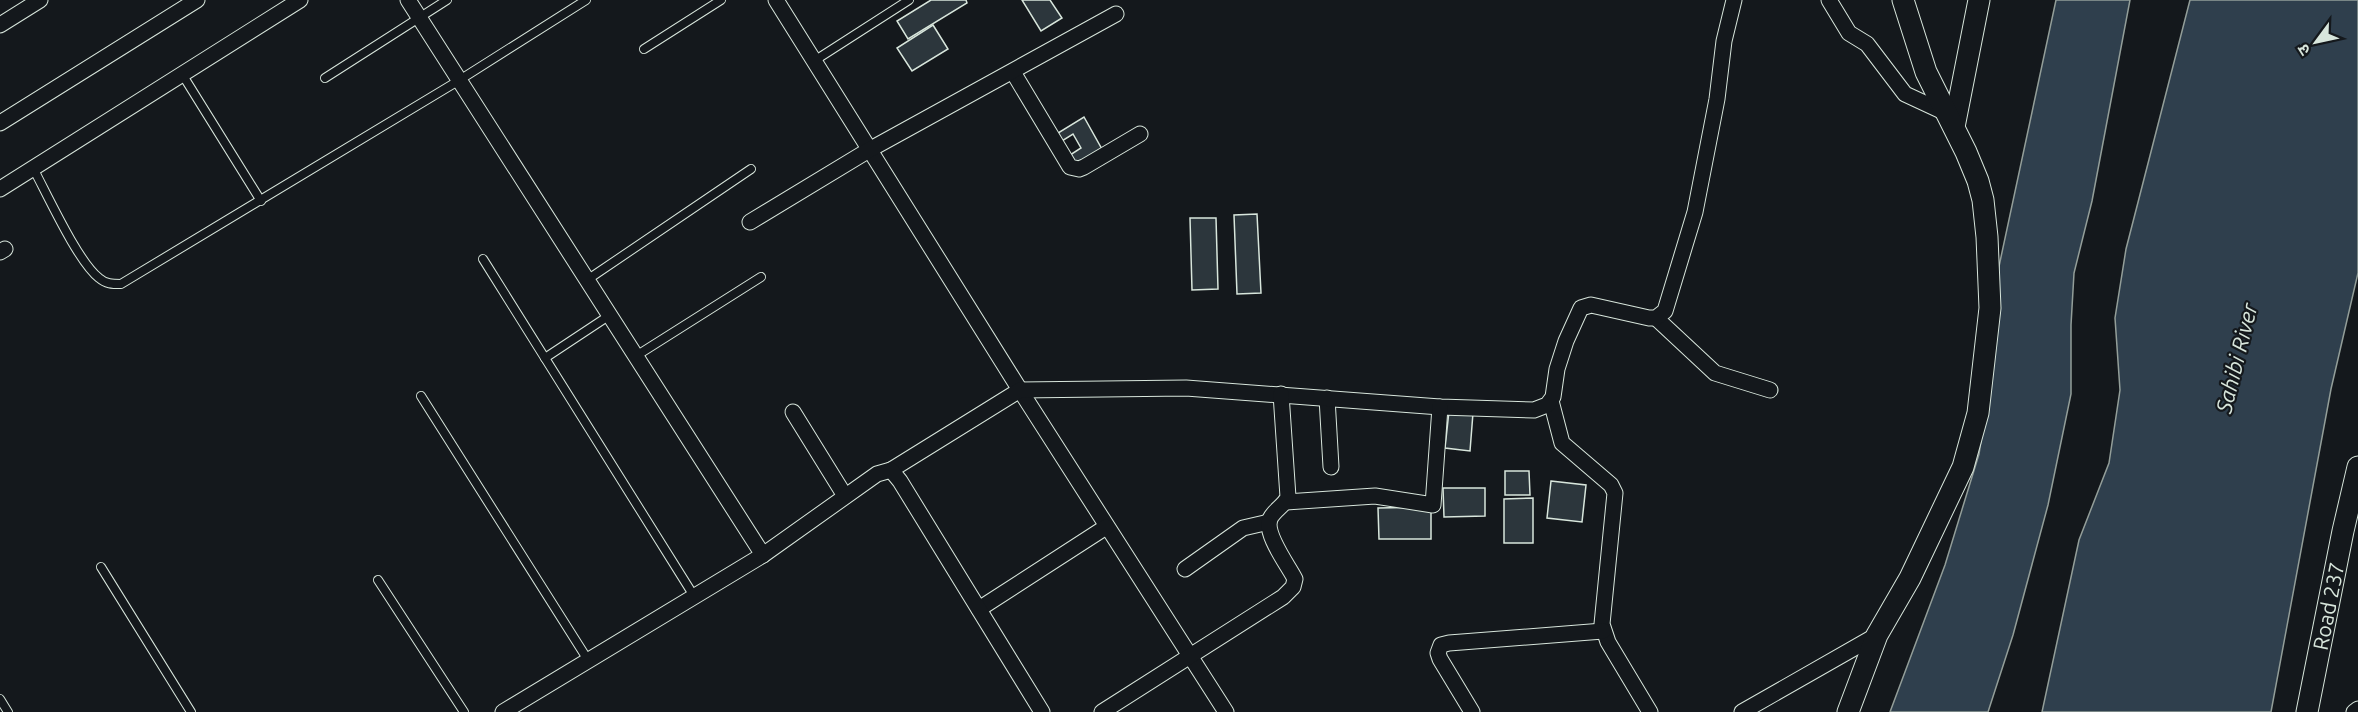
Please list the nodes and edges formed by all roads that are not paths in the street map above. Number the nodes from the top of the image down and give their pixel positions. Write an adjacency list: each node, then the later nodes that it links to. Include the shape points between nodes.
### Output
1 (40, 0): 16 (street)
2 (197, 0): 24 (street)
3 (408, 0): 15 (street)
4 (447, 0): 15 (lane)
5 (586, 0): 22 (lane)
6 (721, 0): 17 (lane)
7 (776, 0): 18 (street)
8 (909, 0): 18 (lane)
9 (1734, 0): 36 (street, via 1695,212 1667,306)
10 (1829, 0): 23 (street, via 1849,33 1868,44 1905,94)
11 (1903, 0): 23 (street, via 1926,72)
12 (1979, 0): 23 (street)
13 (297, 1): 20 (street)
14 (1116, 14): 19 (street)
15 (419, 18): 21 (lane); 22 (street)
16 (0, 25)
17 (644, 49)
18 (814, 61): 26 (street)
19 (1013, 72): 25 (street, via 1070,167 1084,167); 26 (street)
20 (182, 74): 27 (street); 30 (lane)
21 (325, 78)
22 (458, 81): 30 (lane); 34 (street)
23 (1951, 121): 62 (street, via 1978,181 1987,237 1990,308 1978,412 1963,467 1910,578)
24 (0, 123)
25 (1140, 134)
26 (869, 150): 31 (street); 39 (street)
27 (33, 168): 29 (street); 30 (lane, via 78,250 98,278 109,284 121,284)
28 (752, 169): 34 (lane)
29 (0, 189)
30 (261, 201)
31 (750, 222)
32 (483, 259): 38 (lane)
33 (761, 277): 37 (lane)
34 (587, 280): 35 (street)
35 (610, 315): 37 (street); 38 (lane)
36 (1656, 318): 40 (street, via 1715,373); 44 (street, via 1591,305 1581,308 1566,341)
37 (636, 356): 55 (street)
38 (545, 358): 59 (lane)
39 (1020, 390): 41 (street, via 1131,387); 49 (street); 53 (street)
40 (1770, 390)
41 (1281, 394): 43 (street); 51 (street)
42 (421, 396): 64 (lane)
43 (1327, 398): 45 (street); 47 (street)
44 (1551, 402): 45 (street, via 1534,410); 61 (street, via 1562,443 1611,485 1615,494)
45 (1440, 407): 51 (street, via 1433,505 1375,496)
46 (793, 412): 50 (street)
47 (1331, 467)
48 (2358, 467): 54 (street, Road 237)
49 (891, 470): 50 (street, via 877,474); 60 (street)
50 (845, 496): 55 (street)
51 (1286, 502): 52 (street)
52 (1269, 522): 57 (street, via 1243,528); 63 (street, via 1273,540 1294,577 1293,587)
53 (1106, 526): 60 (street); 63 (street)
54 (2350, 526): 78 (street, Road 237)
55 (762, 555): 59 (street)
56 (100, 567): 68 (lane)
57 (1185, 569)
58 (378, 580): 69 (lane)
59 (694, 596): 64 (street)
60 (980, 609): 71 (street)
61 (1603, 631): 74 (street, via 1441,645 1440,659); 75 (street)
62 (1877, 635): 76 (street); 77 (street)
63 (1189, 655): 72 (street); 73 (street)
64 (588, 660): 70 (street)
65 (0, 699): 67 (lane)
66 (2358, 709): 79 (street)
67 (8, 712)
68 (191, 712)
69 (464, 712)
70 (503, 712)
71 (1042, 712)
72 (1102, 712)
73 (1226, 712)
74 (1472, 712)
75 (1650, 712)
76 (1742, 712)
77 (1848, 712)
78 (2307, 712)
79 (2354, 712)

